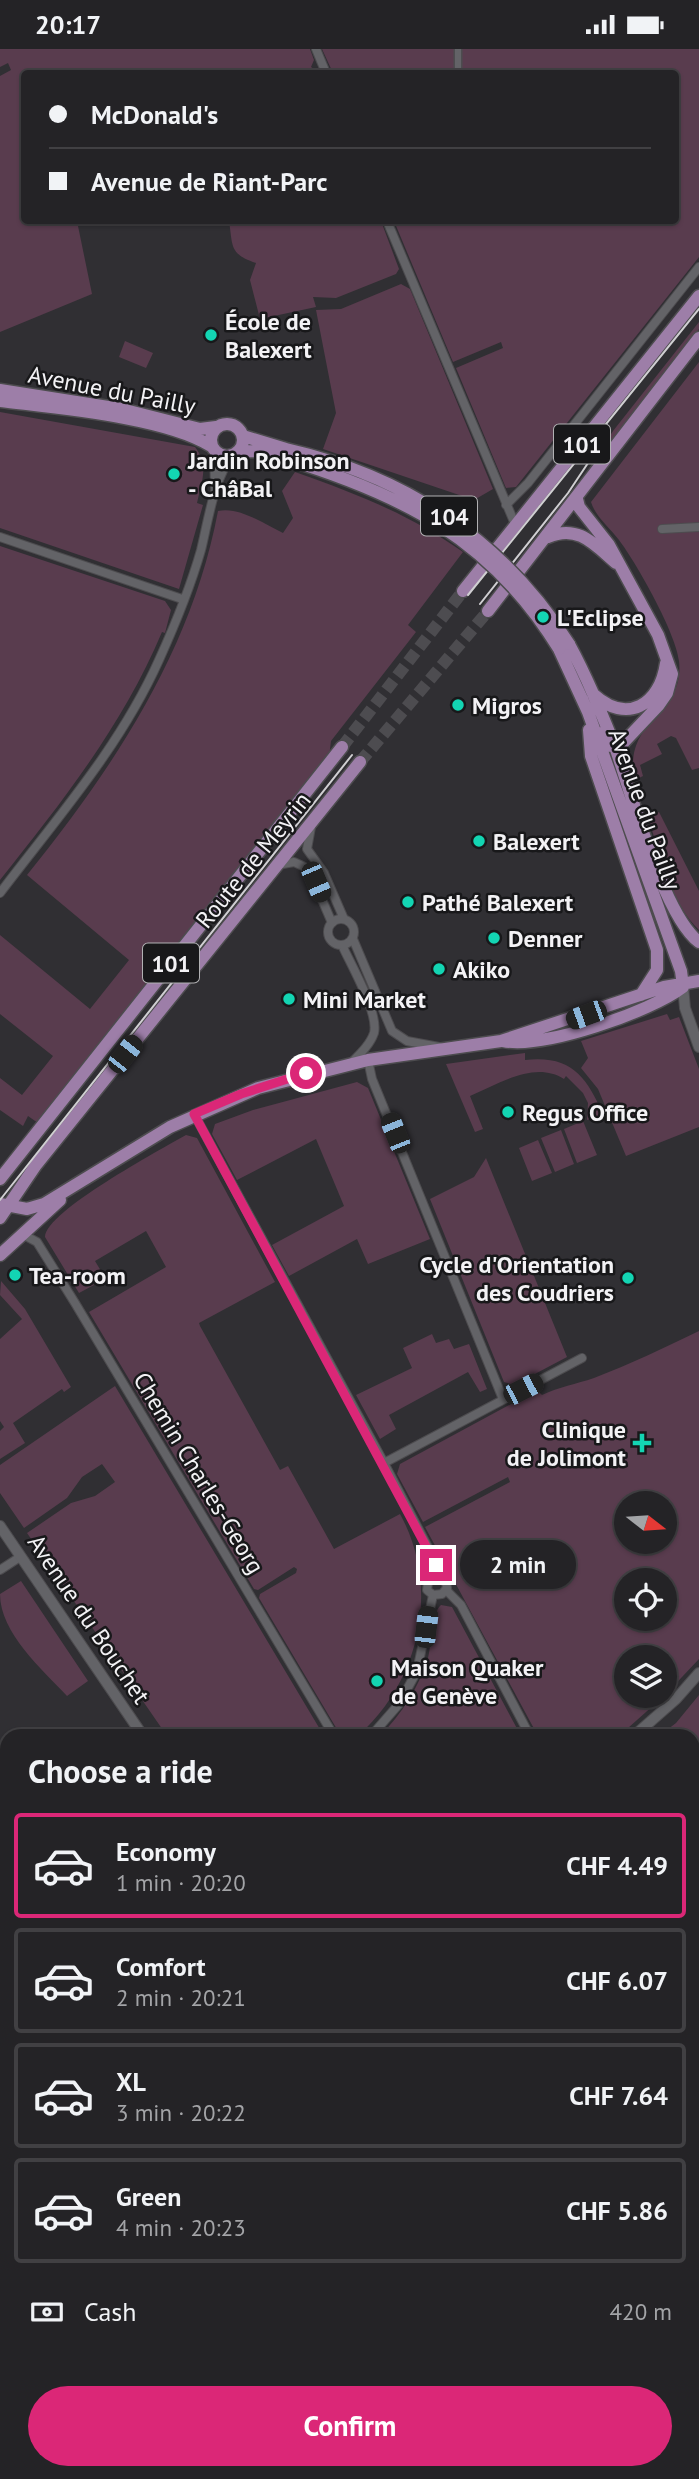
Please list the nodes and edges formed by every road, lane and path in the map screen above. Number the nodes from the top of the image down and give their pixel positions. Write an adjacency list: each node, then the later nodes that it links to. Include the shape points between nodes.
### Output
1 (316, 49): 3 (street)
2 (458, 49): 4 (street)
3 (325, 70)
4 (458, 70)
5 (388, 224): 18 (street)
6 (699, 267): 18 (street)
7 (699, 296): 19 (main road, 101)
8 (699, 338): 17 (main road, 101)
9 (0, 390): 11 (main road, Avenue du Pailly, via 121,409 200,429)
10 (0, 401): 13 (main road, Avenue du Pailly, via 138,422 191,435)
11 (216, 427): 12 (main road, via 232,424); 13 (main road)
12 (243, 436): 14 (main road, 104); 15 (main road)
13 (212, 448): 15 (main road, via 223,456); 16 (street)
14 (284, 453): 15 (main road, 104); 29 (main road, Avenue du Pailly / 104, bridge, via 391,484 464,527 526,585 564,647)
15 (235, 454): 16 (street)
16 (215, 495): 26 (street)
17 (577, 499): 23 (main road, 101); 24 (main road)
18 (506, 505): 19 (street)
19 (515, 524): 25 (main road, 101)
20 (699, 527): 21 (street)
21 (662, 529)
22 (0, 537): 26 (street)
23 (548, 537): 24 (main road, via 564,531 580,534); 27 (main road, 101)
24 (621, 568): 28 (main road)
25 (463, 591)
26 (182, 599): 35 (street, via 158,662 119,734)
27 (488, 611)
28 (666, 656): 29 (main road, via 657,691 641,706 619,709); 31 (main road, via 672,674 667,693)
29 (588, 703): 31 (main road, Avenue du Pailly / 104); 31 (main road, via 607,744); 42 (main road, Avenue du Pailly / 104); 43 (main road, 104, via 591,756 657,950 657,970)
30 (342, 747): 50 (main road, Route de Meyrin / 101)
31 (615, 747): 39 (main road, Avenue du Pailly / 104, via 671,905 687,932)
32 (360, 762): 33 (main road, Route de Meyrin / 101)
33 (312, 821): 34 (main road, Route de Meyrin / 101); 36 (street, via 307,846)
34 (274, 866): 37 (street, via 294,862 309,869); 52 (main road, Route de Meyrin / 101)
35 (0, 893)
36 (344, 919): 37 (street); 38 (street, via 354,928)
37 (332, 923): 40 (street, via 329,937)
38 (353, 939): 40 (street); 46 (street, via 390,1028 407,1041)
39 (699, 942)
40 (342, 945): 48 (street, via 374,1024 372,1038)
41 (699, 981): 42 (main road)
42 (683, 986): 43 (main road); 44 (main road, via 668,999 562,1037 527,1044); 45 (street, via 685,1008)
43 (641, 995): 44 (main road)
44 (501, 1041): 46 (main road)
45 (699, 1047)
46 (445, 1048): 47 (main road)
47 (368, 1060): 48 (main road); 56 (street)
48 (350, 1064): 49 (main road, via 282,1080)
49 (194, 1114): 51 (main road); 57 (street)
50 (0, 1179)
51 (67, 1192): 52 (main road, via 34,1208); 53 (main road)
52 (3, 1209)
53 (24, 1235): 54 (main road); 66 (street, Chemin Charles-Georg, via 37,1242 75,1303)
54 (0, 1255)
55 (582, 1358): 56 (street)
56 (503, 1399): 57 (street)
57 (384, 1464): 61 (street)
58 (0, 1527): 59 (street, Avenue du Bouchet)
59 (20, 1557): 60 (street); 65 (street, Avenue du Bouchet)
60 (0, 1570)
61 (438, 1574): 62 (street, via 447,1581); 63 (street, via 425,1582)
62 (446, 1590): 63 (street); 68 (street, via 461,1605)
63 (433, 1595): 67 (street, via 417,1671 399,1705)
64 (699, 1673): 69 (street)
65 (138, 1729)
66 (330, 1729)
67 (377, 1729)
68 (526, 1729)
69 (642, 1729)

